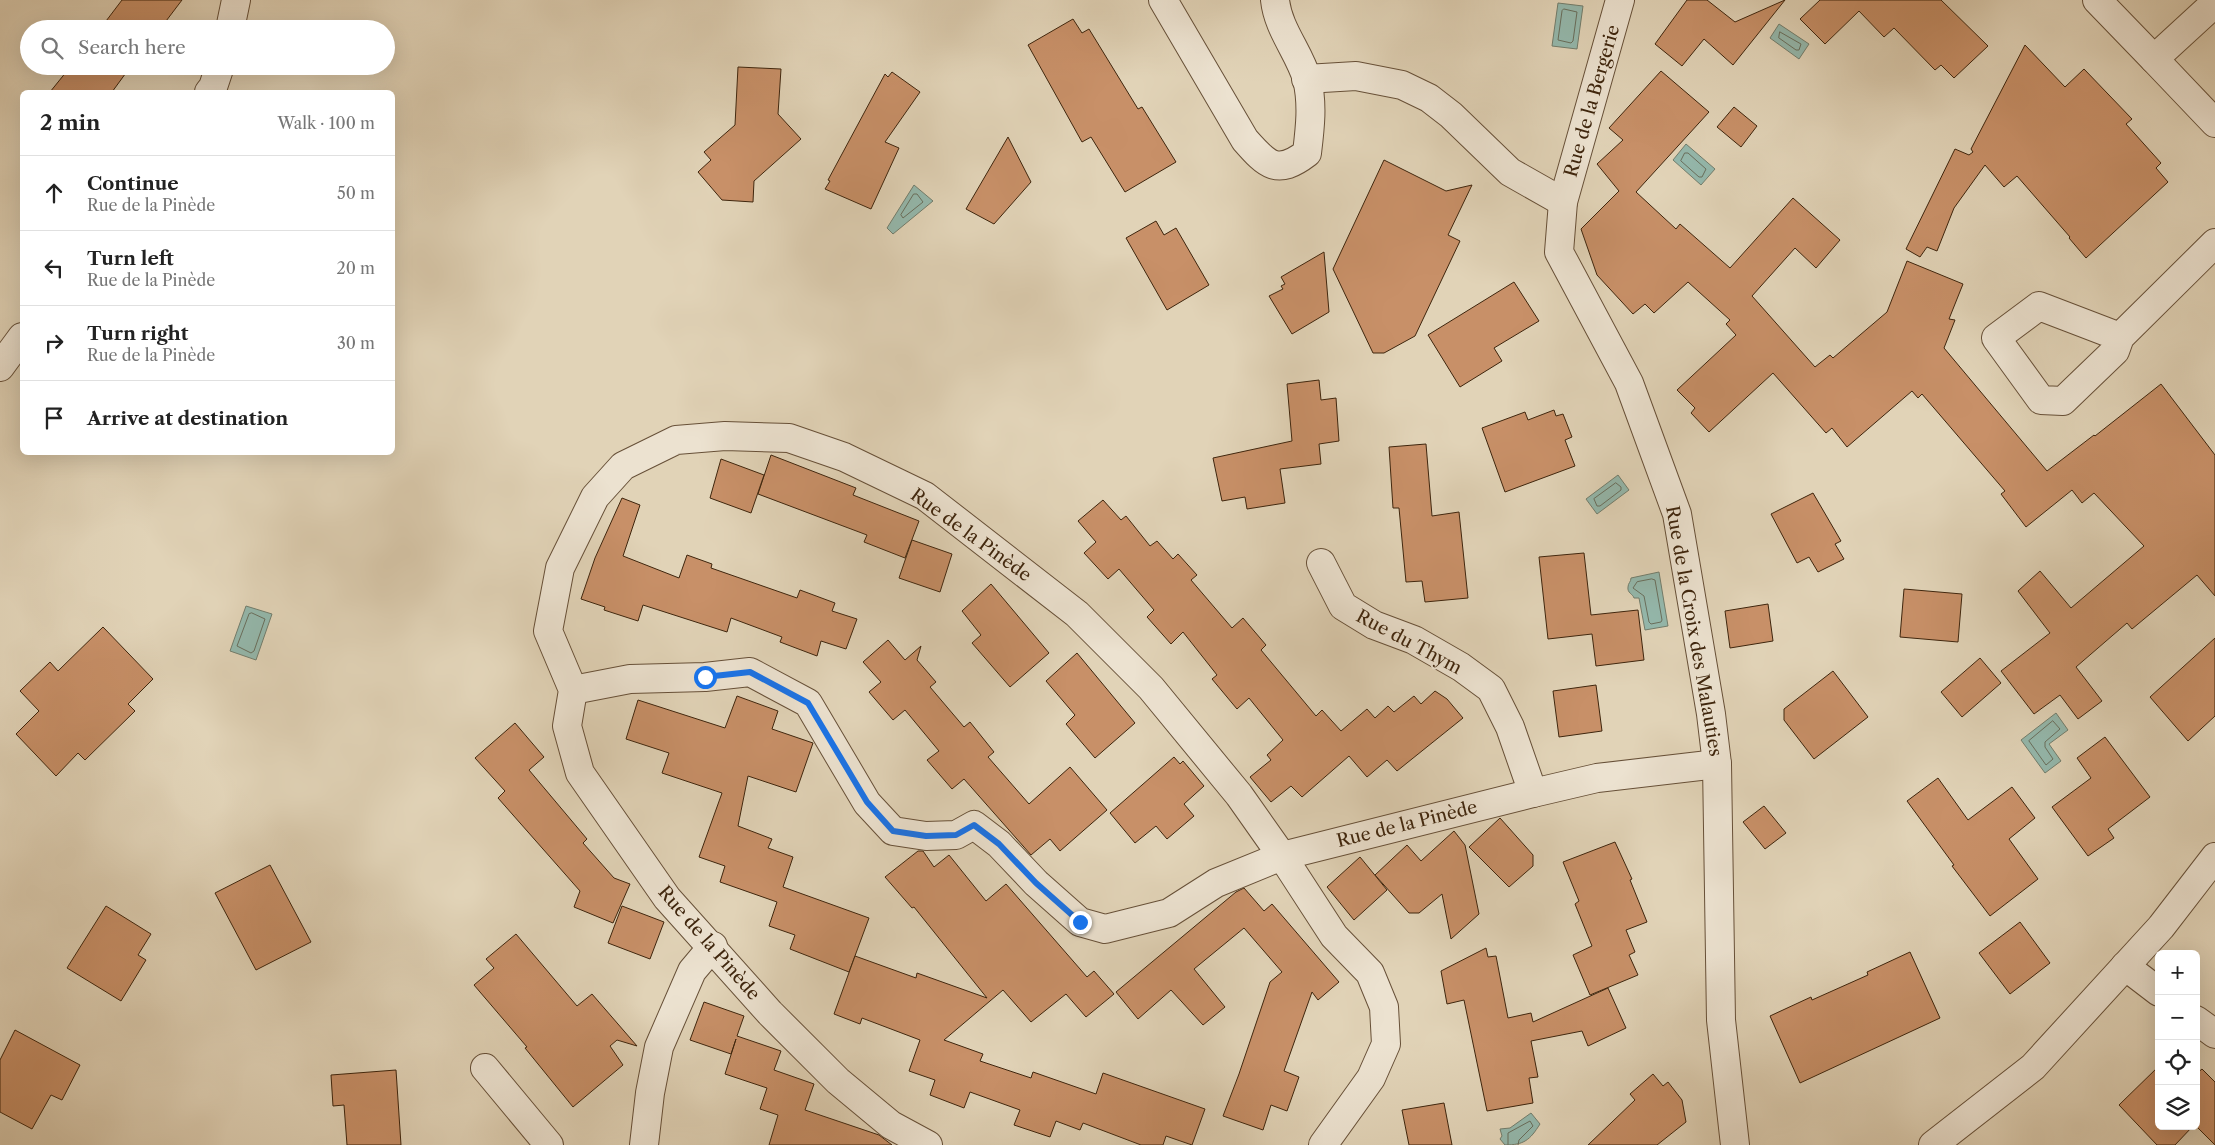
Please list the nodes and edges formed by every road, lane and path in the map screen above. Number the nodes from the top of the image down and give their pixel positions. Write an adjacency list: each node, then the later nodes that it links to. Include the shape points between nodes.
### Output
1 (236, 0): 7 (street)
2 (1163, 0): 10 (street, via 1245,140 1262,160 1278,167 1294,163 1307,153 1312,116)
3 (1274, 0): 10 (street, via 1276,12)
4 (1620, 0): 13 (street, Rue de la Bergerie)
5 (2097, 0): 8 (street)
6 (2215, 3): 8 (street)
7 (232, 20)
8 (2154, 58): 12 (street)
9 (217, 75): 11 (street)
10 (1306, 79): 13 (street, via 1356,76 1402,85 1429,98 1451,115 1510,172)
11 (211, 90)
12 (2215, 123)
13 (1563, 202): 18 (street, Rue de la Croix des Malauties, via 1558,252 1629,383 1677,514)
14 (2215, 243): 15 (street)
15 (2120, 337)
16 (1321, 563): 19 (street, Rue du Thym, via 1343,606 1374,625 1414,640 1491,690 1510,727)
17 (573, 690): 20 (street, Rue de la Pinède, via 630,679 750,672 808,703 867,802 893,831 926,836 956,835 974,825 999,844 1080,922 1105,929 1168,913 1216,883); 20 (street, Rue de la Pinède, via 548,631 560,568 595,497 623,466 676,440 725,436 789,438 844,457 925,496 1078,614 1157,696 1239,795); 22 (street, Rue de la Pinède, via 567,726 580,773 667,898)
18 (1717, 764): 19 (street, via 1597,778); 32 (street, Rue de la Croix des Malauties, via 1721,1020)
19 (1533, 794): 20 (street, Rue de la Pinède)
20 (1282, 856): 31 (street, Rue de la Pinède, via 1334,936 1370,973 1384,1007 1386,1044 1371,1078)
21 (2215, 857): 23 (street, via 2161,927)
22 (713, 946): 29 (street, via 692,971 659,1047); 30 (street, Rue de la Pinède, via 770,1013 838,1081 891,1125)
23 (2125, 966): 24 (street); 33 (street, via 2033,1067)
24 (2155, 989)
25 (2200, 1023): 26 (street)
26 (2215, 1034)
27 (485, 1068): 28 (street)
28 (549, 1145)
29 (644, 1145)
30 (928, 1145)
31 (1323, 1145)
32 (1735, 1145)
33 (1933, 1145)

